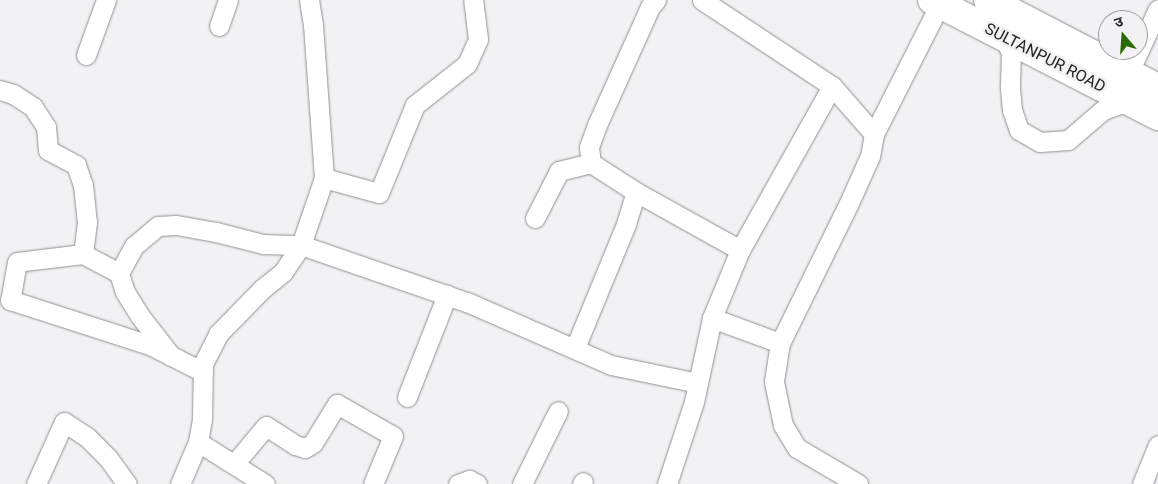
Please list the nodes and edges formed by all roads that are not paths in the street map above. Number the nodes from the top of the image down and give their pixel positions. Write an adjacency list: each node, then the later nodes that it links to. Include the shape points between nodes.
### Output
1 (106, 0): 12 (street)
2 (228, 0): 10 (street)
3 (309, 0): 21 (street)
4 (473, 0): 21 (street, via 478,39 467,64 415,105 379,193)
5 (656, 0): 20 (street, via 597,125 589,146)
6 (702, 0): 14 (street)
7 (988, 0): 13 (highway, SULTANPUR ROAD)
8 (936, 2): 11 (highway, SULTANPUR ROAD); 19 (street)
9 (1158, 9): 13 (street)
10 (219, 26)
11 (1006, 38): 17 (highway, SULTANPUR ROAD); 17 (street, via 1011,54 1012,110 1019,130 1040,142 1068,140 1103,110)
12 (86, 55)
13 (1129, 72): 15 (highway, SULTANPUR ROAD)
14 (832, 86): 19 (street); 25 (street)
15 (1158, 88)
16 (0, 90): 26 (street, via 33,107 46,127 48,150 76,165 83,185 87,222)
17 (1128, 101): 18 (highway, SULTANPUR ROAD)
18 (1158, 116)
19 (874, 134): 30 (street, via 870,156 849,203)
20 (591, 163): 22 (street); 23 (street, via 559,171)
21 (324, 178): 24 (street)
22 (636, 192): 25 (street); 31 (street)
23 (535, 218)
24 (301, 244): 27 (street, via 263,244 216,232 158,226 134,246); 28 (street); 33 (street, via 283,272 262,288 218,334 203,364)
25 (740, 250): 29 (street)
26 (83, 254): 27 (street); 32 (street, via 17,262 10,300 152,346)
27 (119, 273): 32 (street, via 135,308)
28 (447, 295): 31 (street); 35 (street)
29 (712, 318): 30 (street); 34 (street)
30 (780, 343): 49 (street, via 774,382 783,425 797,448)
31 (575, 348): 34 (street, via 611,365)
32 (171, 356): 33 (street)
33 (203, 372): 37 (street)
34 (698, 383): 48 (street, via 687,430)
35 (407, 397)
36 (558, 411): 47 (street)
37 (198, 442): 39 (street); 42 (street)
38 (1158, 445): 50 (street)
39 (235, 463): 43 (street); 44 (street, via 266,426 305,448 313,443 337,404 392,436)
40 (36, 484): 41 (street, via 64,422 87,437)
41 (127, 484)
42 (180, 484)
43 (266, 484)
44 (373, 484)
45 (458, 484): 46 (street, via 469,480)
46 (477, 484)
47 (522, 484)
48 (667, 484)
49 (858, 484)
50 (1142, 484)

